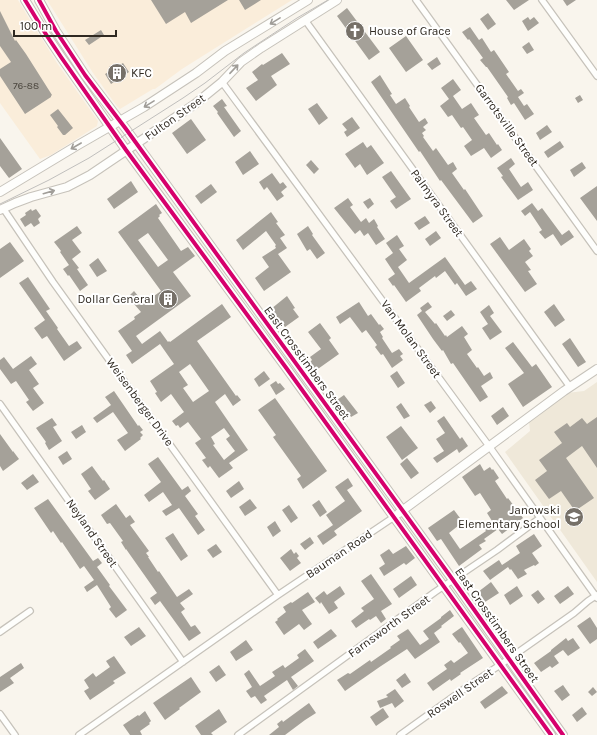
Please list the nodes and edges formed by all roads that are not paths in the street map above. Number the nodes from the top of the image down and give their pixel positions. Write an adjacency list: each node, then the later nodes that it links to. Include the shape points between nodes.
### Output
1 (26, 0): 9 (main road, East Crosstimbers Street)
2 (39, 0): 8 (main road, East Crosstimbers Street)
3 (308, 0): 12 (main road, Fulton Street, one-way to 12, via 225,51 196,73)
4 (337, 0): 7 (main road, Fulton Street)
5 (416, 0): 20 (street, Garrotsville Street)
6 (542, 0): 10 (street)
7 (305, 20): 11 (main road, Fulton Street, one-way to 7, via 241,62); 26 (street, Palmyra Street)
8 (56, 31): 9 (main road); 12 (main road, East Crosstimbers Street)
9 (47, 36): 13 (main road, East Crosstimbers Street)
10 (597, 76)
11 (222, 82): 14 (main road, Fulton Street, via 195,104); 30 (street, Van Molan Street)
12 (120, 121): 13 (main road, Fulton Street); 14 (main road, East Crosstimbers Street)
13 (110, 126): 15 (main road, East Crosstimbers Street); 16 (main road, Fulton Street, one-way to 16)
14 (136, 144): 15 (main road, Fulton Street); 18 (main road, East Crosstimbers Street)
15 (126, 150): 17 (main road, Fulton Street, one-way to 15, via 31,197 67,187 90,175); 19 (main road, East Crosstimbers Street)
16 (0, 191)
17 (2, 209): 36 (street, Weisenberger Drive)
18 (192, 220): 19 (main road); 21 (main road, East Crosstimbers Street)
19 (182, 226): 22 (main road, East Crosstimbers Street)
20 (597, 251)
21 (243, 291): 22 (main road); 23 (main road, East Crosstimbers Street)
22 (235, 298): 24 (main road, East Crosstimbers Street)
23 (296, 364): 24 (main road); 28 (main road, East Crosstimbers Street)
24 (287, 369): 29 (main road, East Crosstimbers Street)
25 (597, 369): 26 (main road, Bauman Road)
26 (570, 387): 30 (main road, Bauman Road)
27 (0, 404): 41 (street, Neyland Street)
28 (347, 434): 29 (main road); 31 (main road, East Crosstimbers Street)
29 (338, 440): 32 (main road, East Crosstimbers Street)
30 (489, 446): 31 (main road, Bauman Road); 33 (street, Van Molan Street)
31 (402, 510): 32 (main road, Bauman Road); 34 (main road, East Crosstimbers Street)
32 (394, 517): 35 (main road, East Crosstimbers Street); 36 (street, Bauman Road)
33 (540, 518): 34 (street, Farnsworth Street); 37 (street, Van Molan Street)
34 (453, 580): 35 (street, Farnsworth Street); 40 (main road, East Crosstimbers Street)
35 (444, 586): 42 (main road, East Crosstimbers Street); 48 (street, Farnsworth Street)
36 (278, 595): 41 (street, Bauman Road)
37 (597, 596): 40 (street, Roswell Street)
38 (30, 611): 39 (street)
39 (0, 632)
40 (509, 658): 42 (street, Roswell Street); 44 (main road, East Crosstimbers Street)
41 (184, 662): 47 (street, Bauman Road)
42 (500, 665): 45 (main road, East Crosstimbers Street); 49 (street, Roswell Street)
43 (0, 714): 46 (street)
44 (554, 722): 45 (main road); 51 (main road, East Crosstimbers Street)
45 (545, 727): 50 (main road, East Crosstimbers Street)
46 (15, 735)
47 (79, 735)
48 (238, 735)
49 (400, 735)
50 (551, 735)
51 (563, 735)

